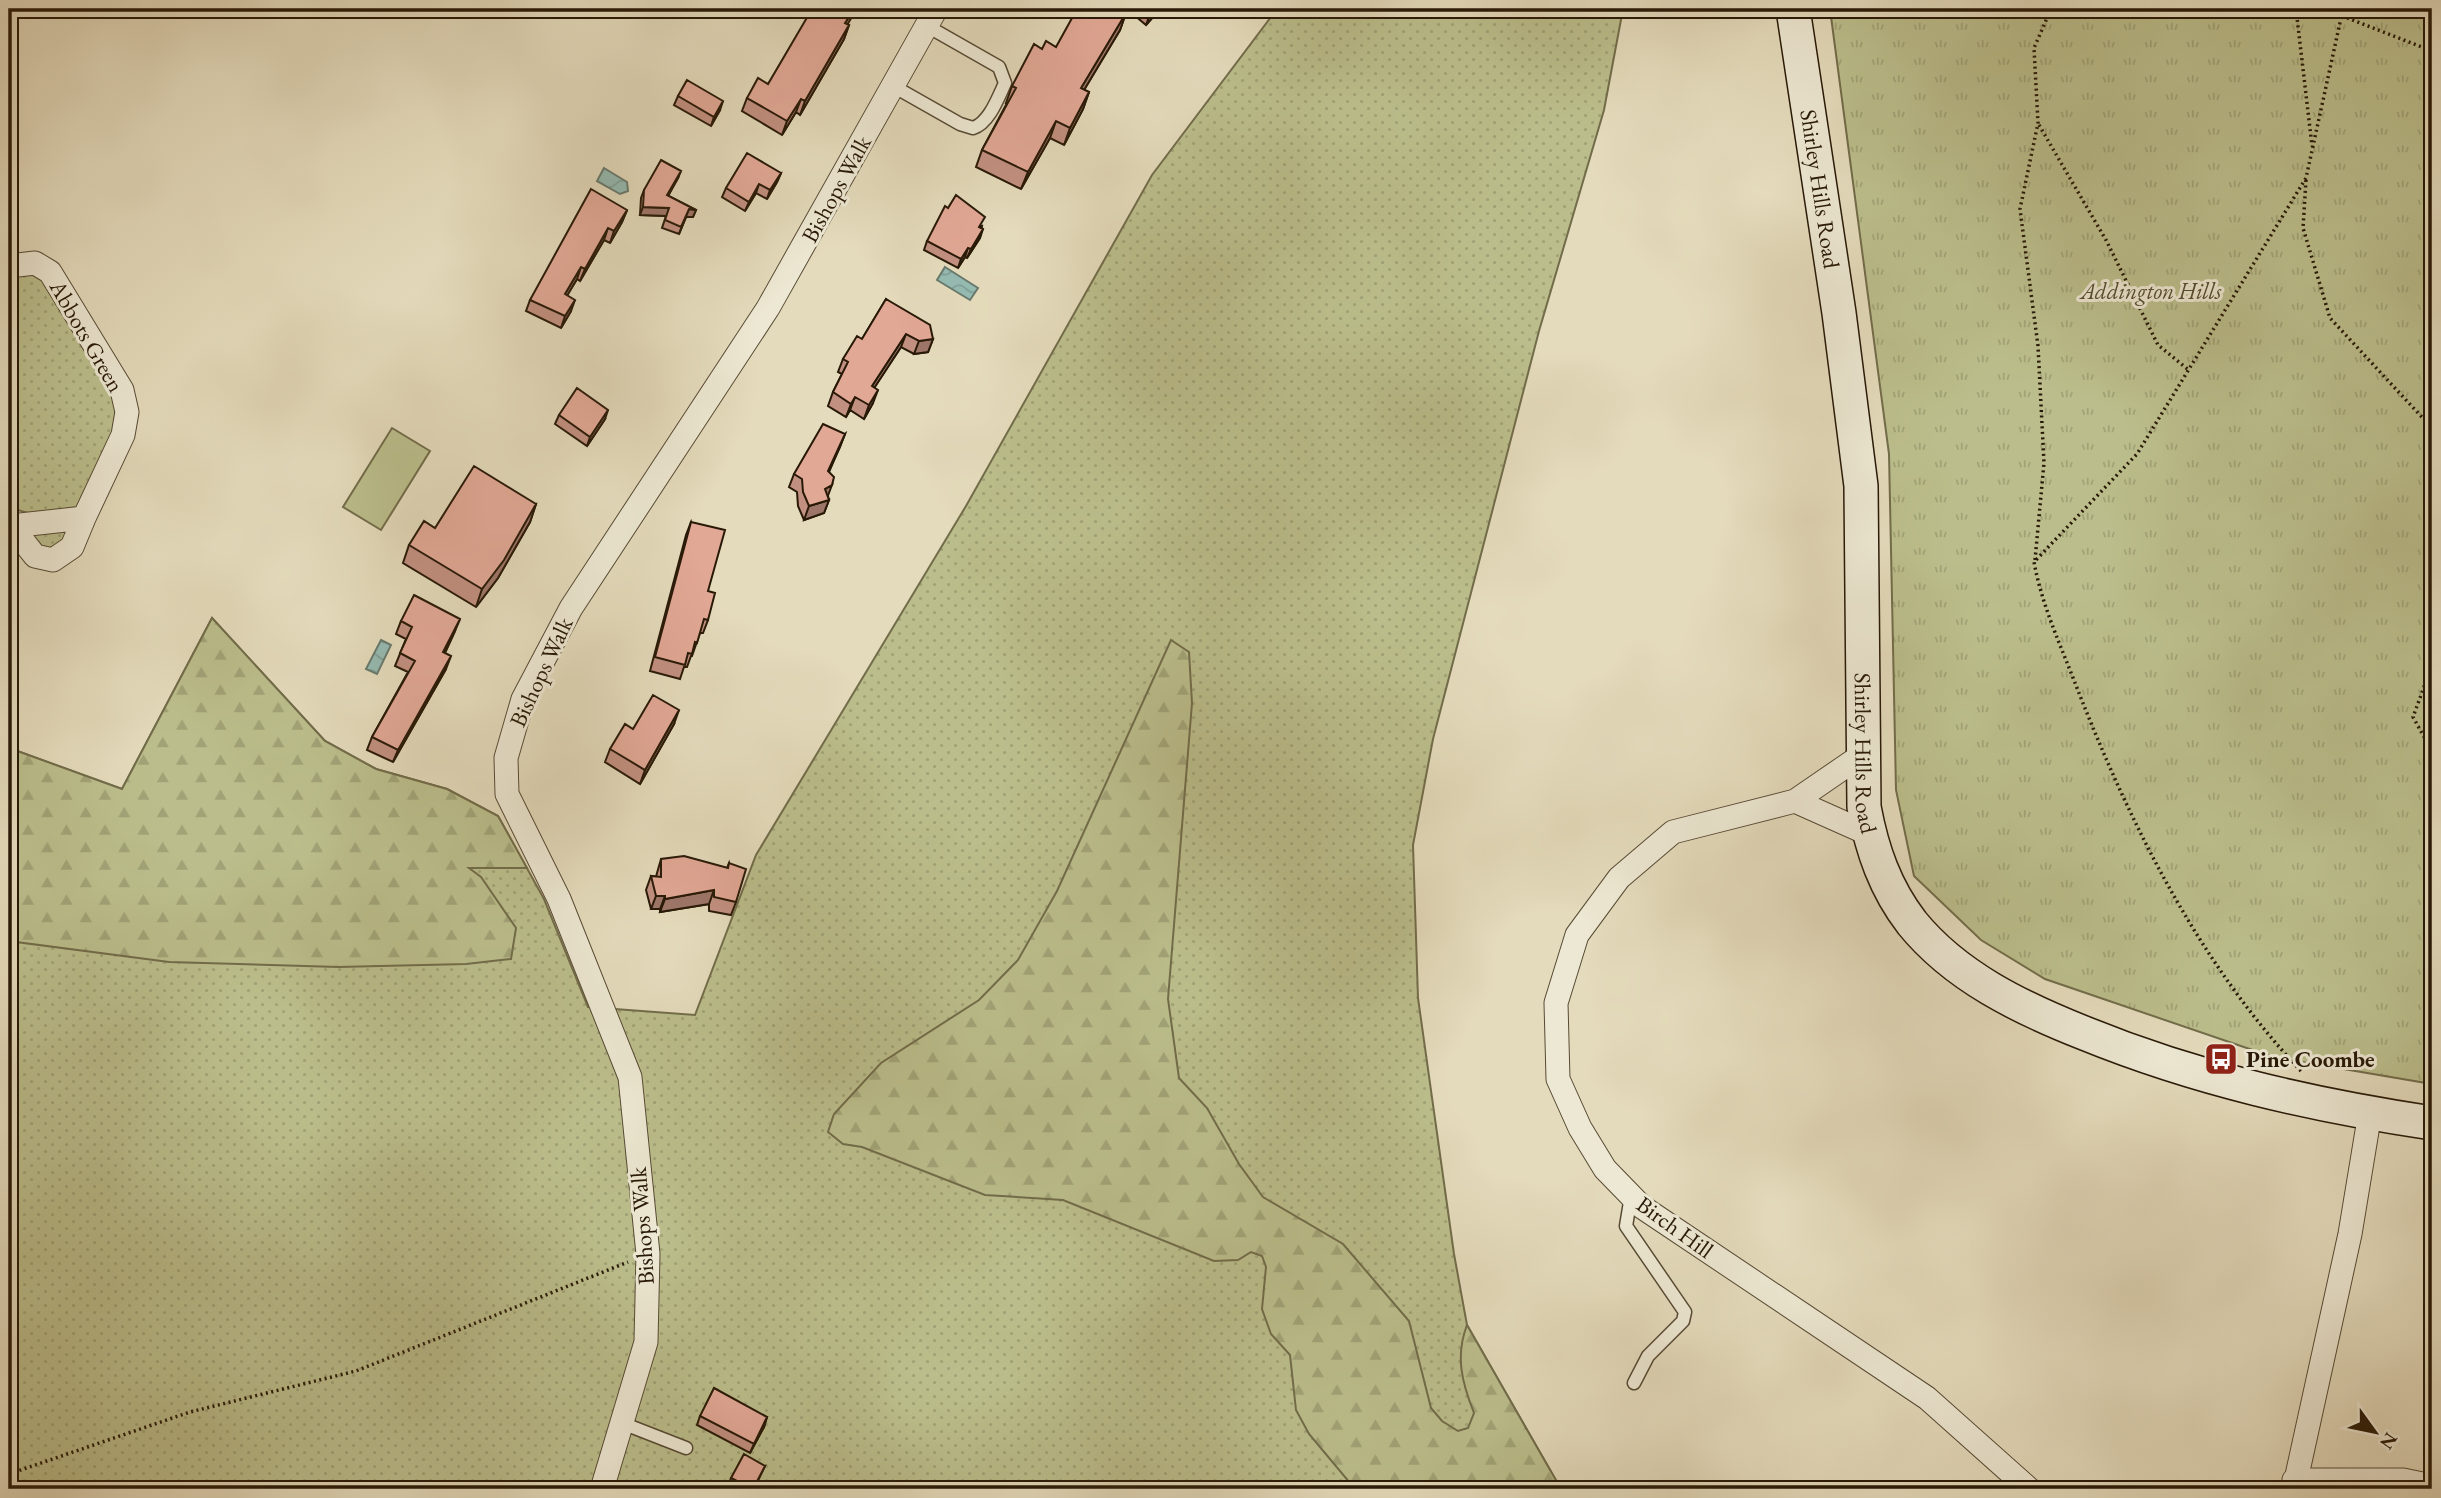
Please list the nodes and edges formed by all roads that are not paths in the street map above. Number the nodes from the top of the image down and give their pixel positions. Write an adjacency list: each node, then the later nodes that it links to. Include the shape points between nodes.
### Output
1 (1793, 9): 7 (street, Shirley Hills Road, via 1861,486)
2 (931, 17): 3 (street, Bishops Walk); 3 (lane, via 999,67 1005,83 1000,94 986,118 973,128)
3 (893, 86): 14 (street, Bishops Walk, via 768,308 570,608 523,699 506,758 507,794 559,899 630,1077 648,1254 646,1342)
4 (9, 266): 5 (street, Abbots Green, via 34,263 50,272 122,390 127,412 123,435)
5 (84, 518): 6 (street, Abbots Green); 6 (street, Abbots Green, via 72,547 54,560 35,556)
6 (10, 524)
7 (1862, 755): 8 (street, Birch Hill); 9 (street, Shirley Hills Road)
8 (1796, 801): 9 (street); 12 (street, Birch Hill, via 1674,832 1619,878 1577,935 1556,1003 1558,1079 1605,1169)
9 (1869, 834): 10 (street, Shirley Hills Road, via 1880,869 1913,924 1972,977 2015,1003 2159,1062 2259,1090)
10 (2370, 1113): 11 (street, Shirley Hills Road); 16 (street, via 2350,1234)
11 (2432, 1123)
12 (1631, 1196): 13 (lane, via 1626,1226 1685,1312 1683,1321 1648,1356); 19 (street, Birch Hill, via 1927,1398)
13 (1634, 1383)
14 (622, 1423): 15 (lane); 18 (street, Bishops Walk)
15 (686, 1448)
16 (2294, 1485): 17 (street, via 2403,1480)
17 (2432, 1486)
18 (602, 1489)
19 (2029, 1489)

